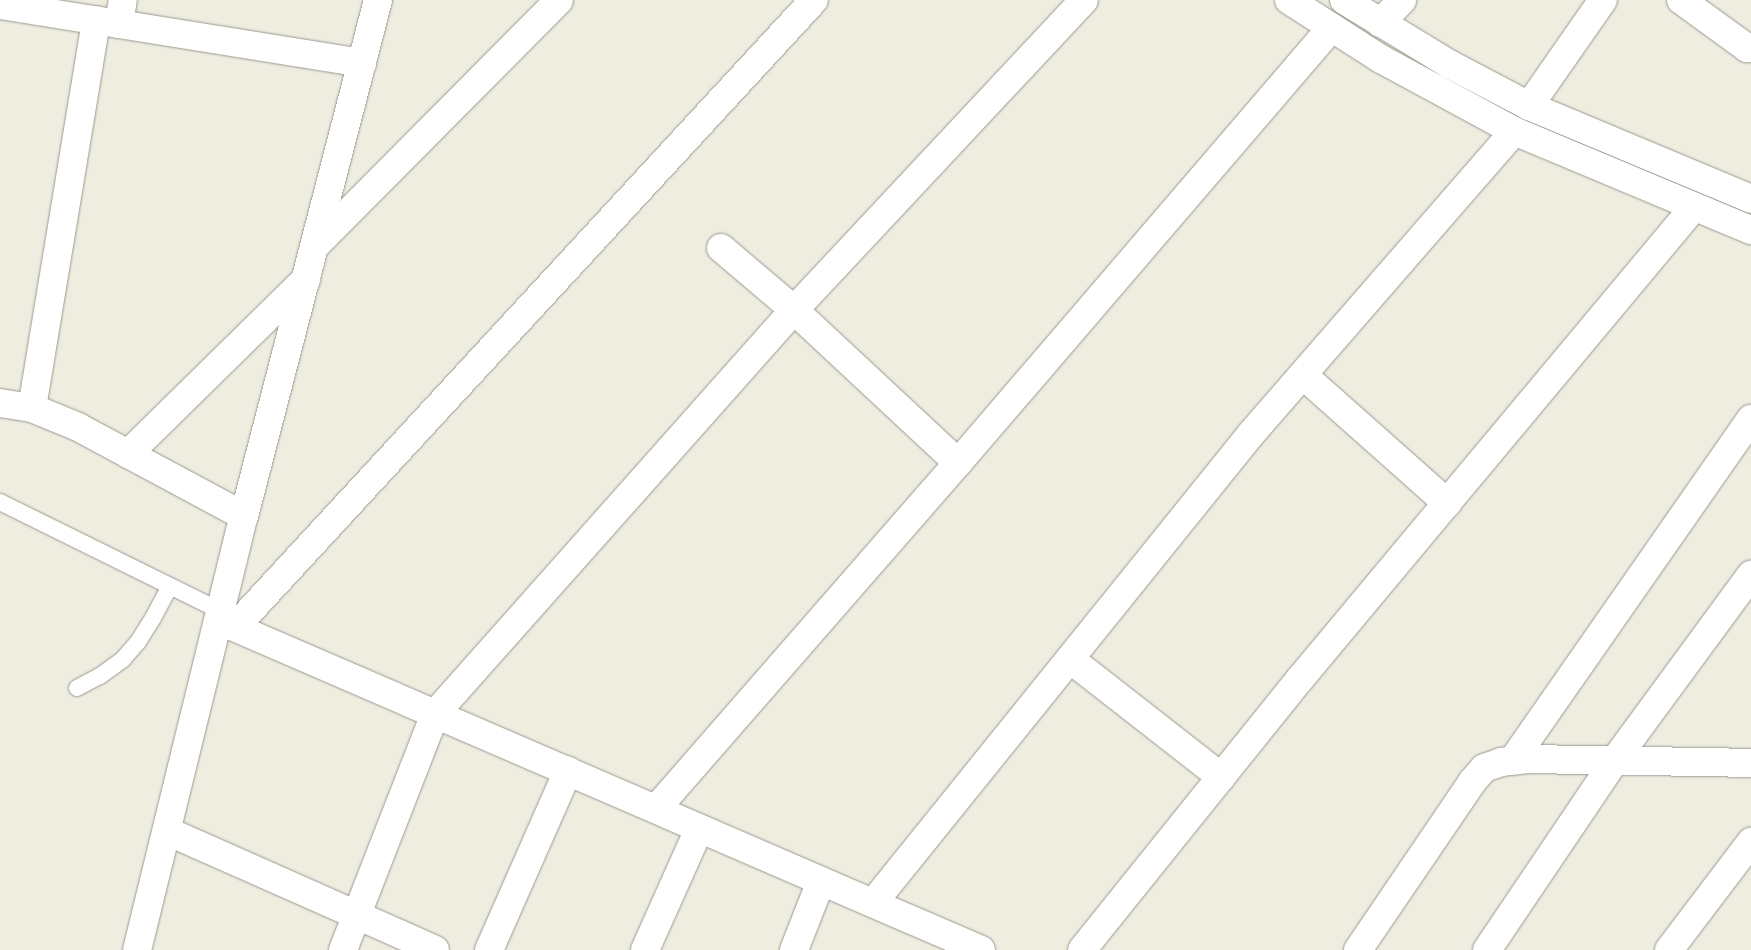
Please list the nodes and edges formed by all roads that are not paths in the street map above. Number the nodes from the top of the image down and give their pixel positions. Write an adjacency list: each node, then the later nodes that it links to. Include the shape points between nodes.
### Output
1 (378, 0): 15 (street)
2 (559, 0): 21 (street)
3 (814, 0): 36 (street)
4 (1084, 0): 24 (street)
5 (1289, 0): 13 (street)
6 (1344, 0): 12 (street)
7 (1402, 0): 12 (street)
8 (1603, 0): 16 (street)
9 (1681, 0): 14 (street)
10 (0, 5): 11 (street)
11 (112, 15): 15 (street); 27 (street)
12 (1380, 23): 16 (street)
13 (1332, 27): 17 (street, via 1381,59); 30 (street)
14 (1751, 48)
15 (362, 63): 21 (street)
16 (1528, 106): 18 (street)
17 (1514, 131): 19 (street); 25 (street)
18 (1751, 199)
19 (1694, 207): 20 (street); 32 (street)
20 (1751, 230)
21 (315, 246): 23 (street)
22 (721, 248): 24 (street)
23 (306, 279): 29 (street); 33 (street)
24 (794, 310): 30 (street); 39 (street)
25 (1303, 375): 32 (street); 37 (street, via 1251,434)
26 (0, 403): 27 (street)
27 (32, 408): 29 (street, via 78,427)
28 (1751, 419): 40 (street)
29 (128, 454): 33 (street)
30 (958, 463): 45 (street)
31 (0, 502): 35 (lane)
32 (1447, 503): 44 (street)
33 (244, 516): 36 (street)
34 (1751, 575): 41 (street)
35 (170, 586): 36 (lane); 38 (lane, via 138,642 123,659)
36 (225, 619): 39 (street); 47 (street)
37 (1070, 659): 44 (street); 50 (street)
38 (77, 688)
39 (435, 714): 43 (street); 51 (street)
40 (1512, 760): 41 (street); 60 (street, via 1484,768 1472,782)
41 (1616, 760): 42 (street); 61 (street)
42 (1751, 763)
43 (568, 771): 45 (street); 55 (street)
44 (1221, 777): 59 (street)
45 (656, 809): 46 (street)
46 (699, 829): 49 (street); 56 (street)
47 (166, 831): 51 (street); 52 (street)
48 (1751, 842): 62 (street)
49 (821, 881): 50 (street); 57 (street)
50 (873, 903): 58 (street)
51 (358, 916): 53 (street); 54 (street)
52 (137, 950)
53 (343, 950)
54 (435, 950)
55 (489, 950)
56 (645, 950)
57 (794, 950)
58 (981, 950)
59 (1082, 950)
60 (1358, 950)
61 (1487, 950)
62 (1669, 950)

